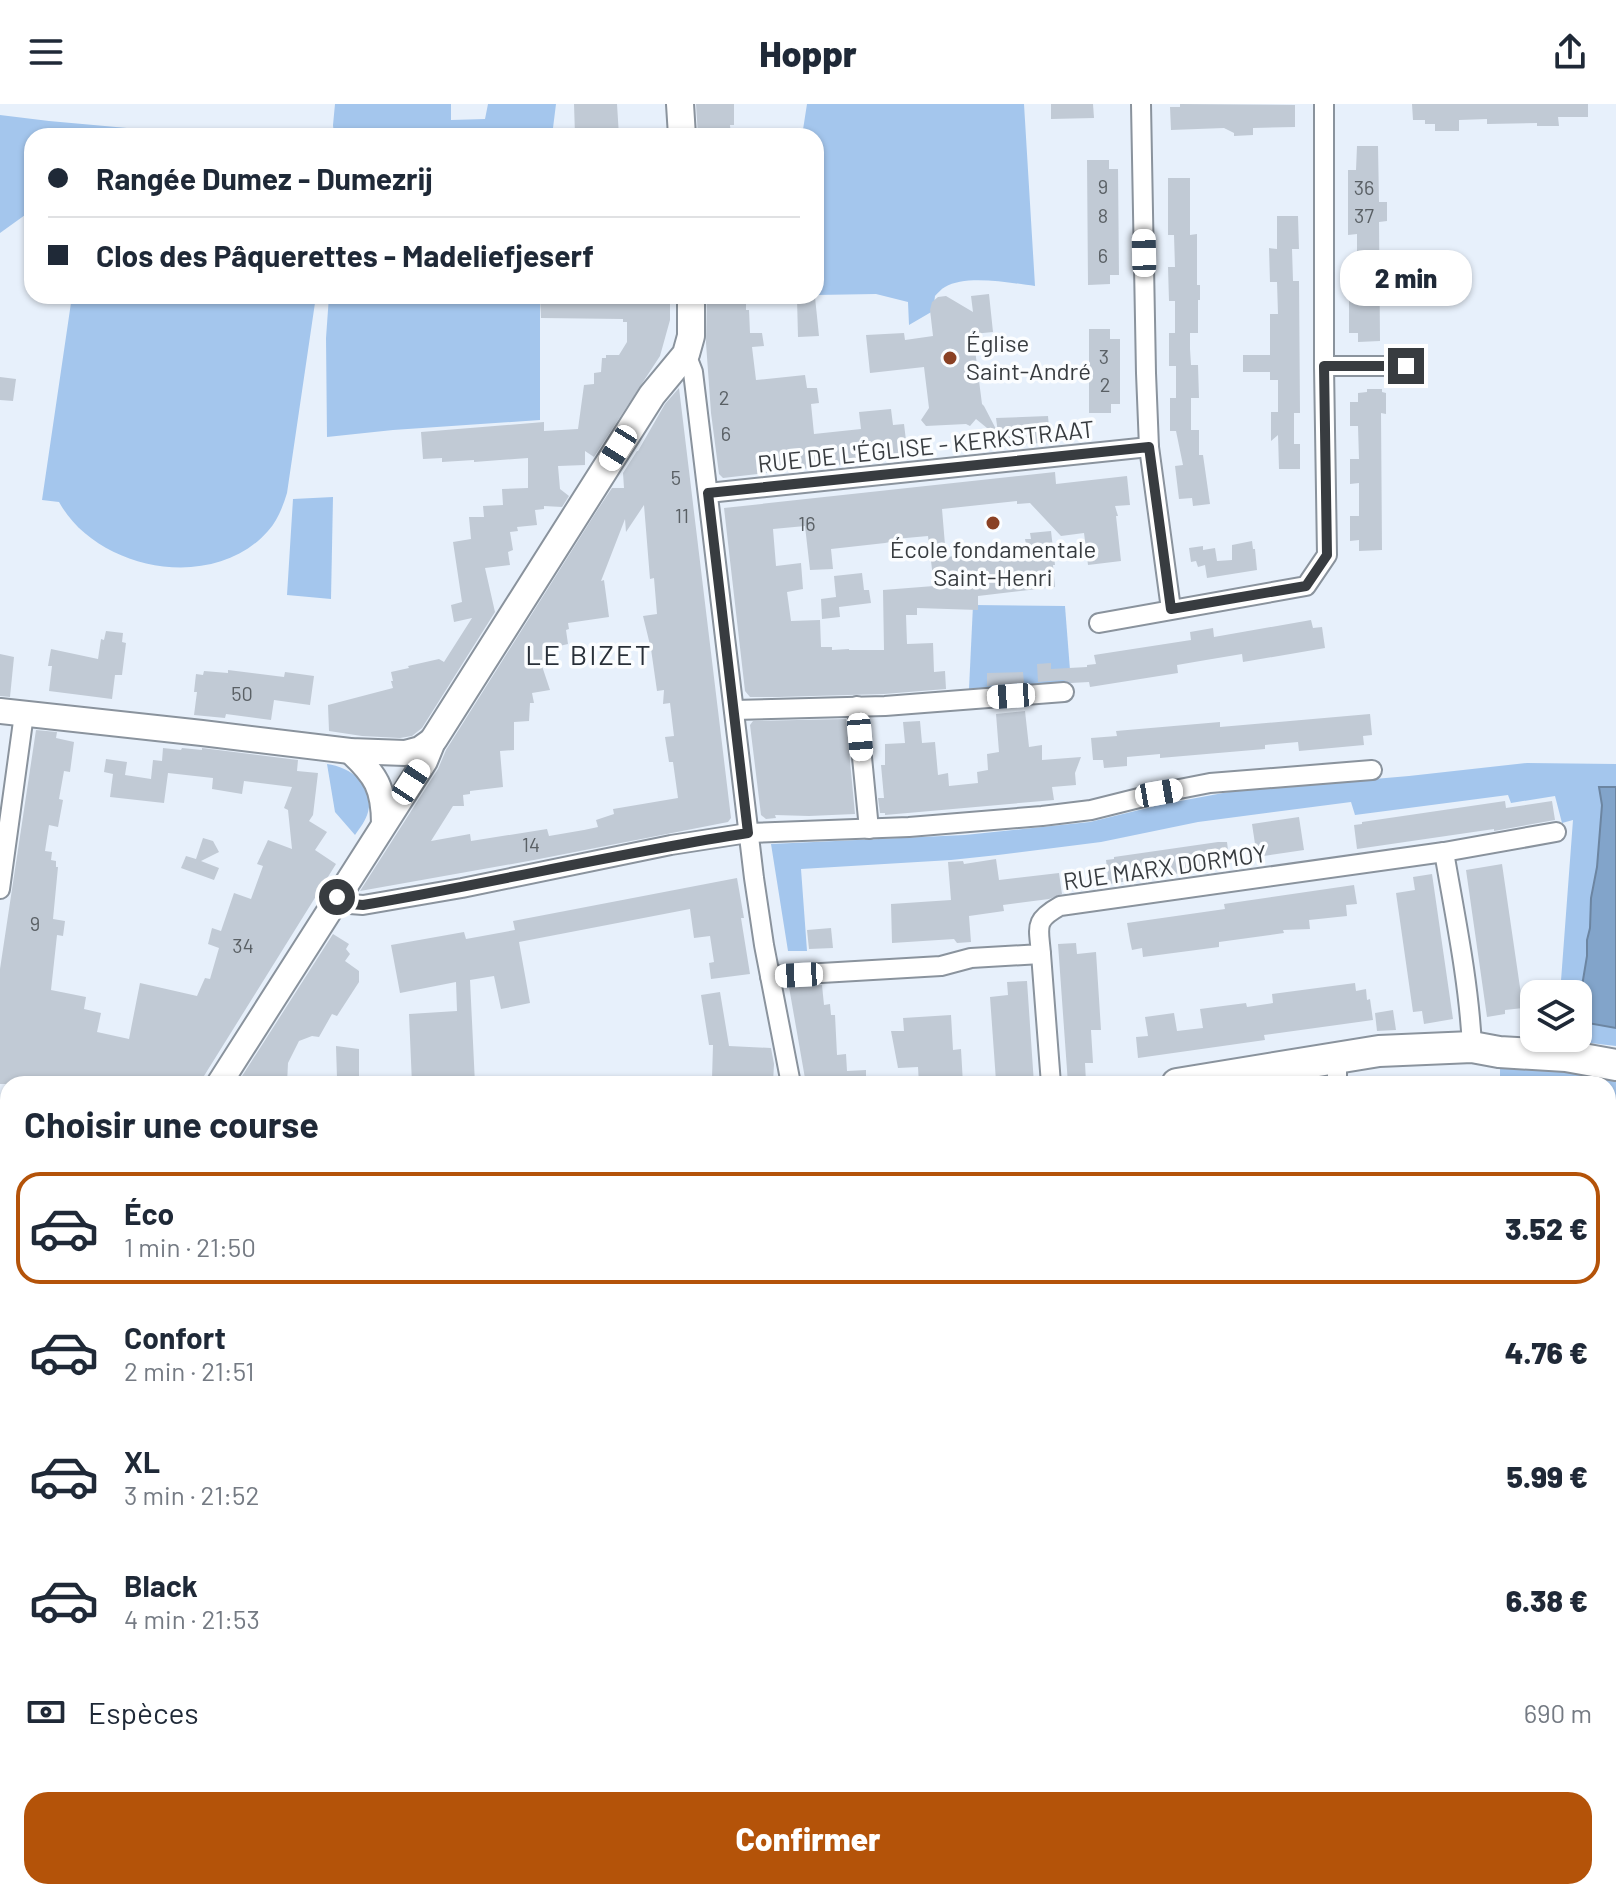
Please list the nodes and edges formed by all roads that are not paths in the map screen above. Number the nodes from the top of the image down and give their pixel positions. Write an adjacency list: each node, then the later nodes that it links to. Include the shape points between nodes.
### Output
1 (680, 104): 4 (main road)
2 (1141, 104): 9 (street)
3 (1324, 104): 7 (street)
4 (682, 128)
5 (691, 304): 6 (main road)
6 (686, 354): 10 (street, via 693,372); 17 (main road, via 652,395)
7 (1324, 366): 8 (street); 11 (street, via 1327,555 1306,586)
8 (1406, 366)
9 (1149, 447): 10 (street, RUE DE L'ÉGLISE - KERKSTRAAT); 11 (street)
10 (708, 493): 15 (street)
11 (1171, 609): 12 (street)
12 (1099, 623)
13 (1064, 692): 14 (street)
14 (857, 706): 15 (street); 21 (street)
15 (734, 710): 23 (street)
16 (12, 712): 18 (street); 25 (street)
17 (434, 739): 18 (street, via 405,753); 20 (street)
18 (350, 751): 20 (street, via 378,784)
19 (1372, 770): 21 (street, via 1210,783 1091,810)
20 (384, 824): 26 (street)
21 (869, 829): 23 (street)
22 (1556, 832): 24 (street, RUE MARX DORMOY)
23 (748, 833): 26 (street, via 363,905); 28 (street)
24 (1444, 852): 27 (street, RUE MARX DORMOY, via 1060,906 1040,923); 29 (street)
25 (0, 889)
26 (337, 897): 33 (street)
27 (1041, 954): 28 (street); 35 (street)
28 (770, 976): 34 (street)
29 (1472, 1047): 30 (main road, via 1515,1042); 31 (main road); 32 (main road, via 1395,1049)
30 (1616, 1052)
31 (1616, 1065)
32 (1337, 1071): 36 (main road)
33 (224, 1076)
34 (789, 1076)
35 (1050, 1076)
36 (1275, 1076)

